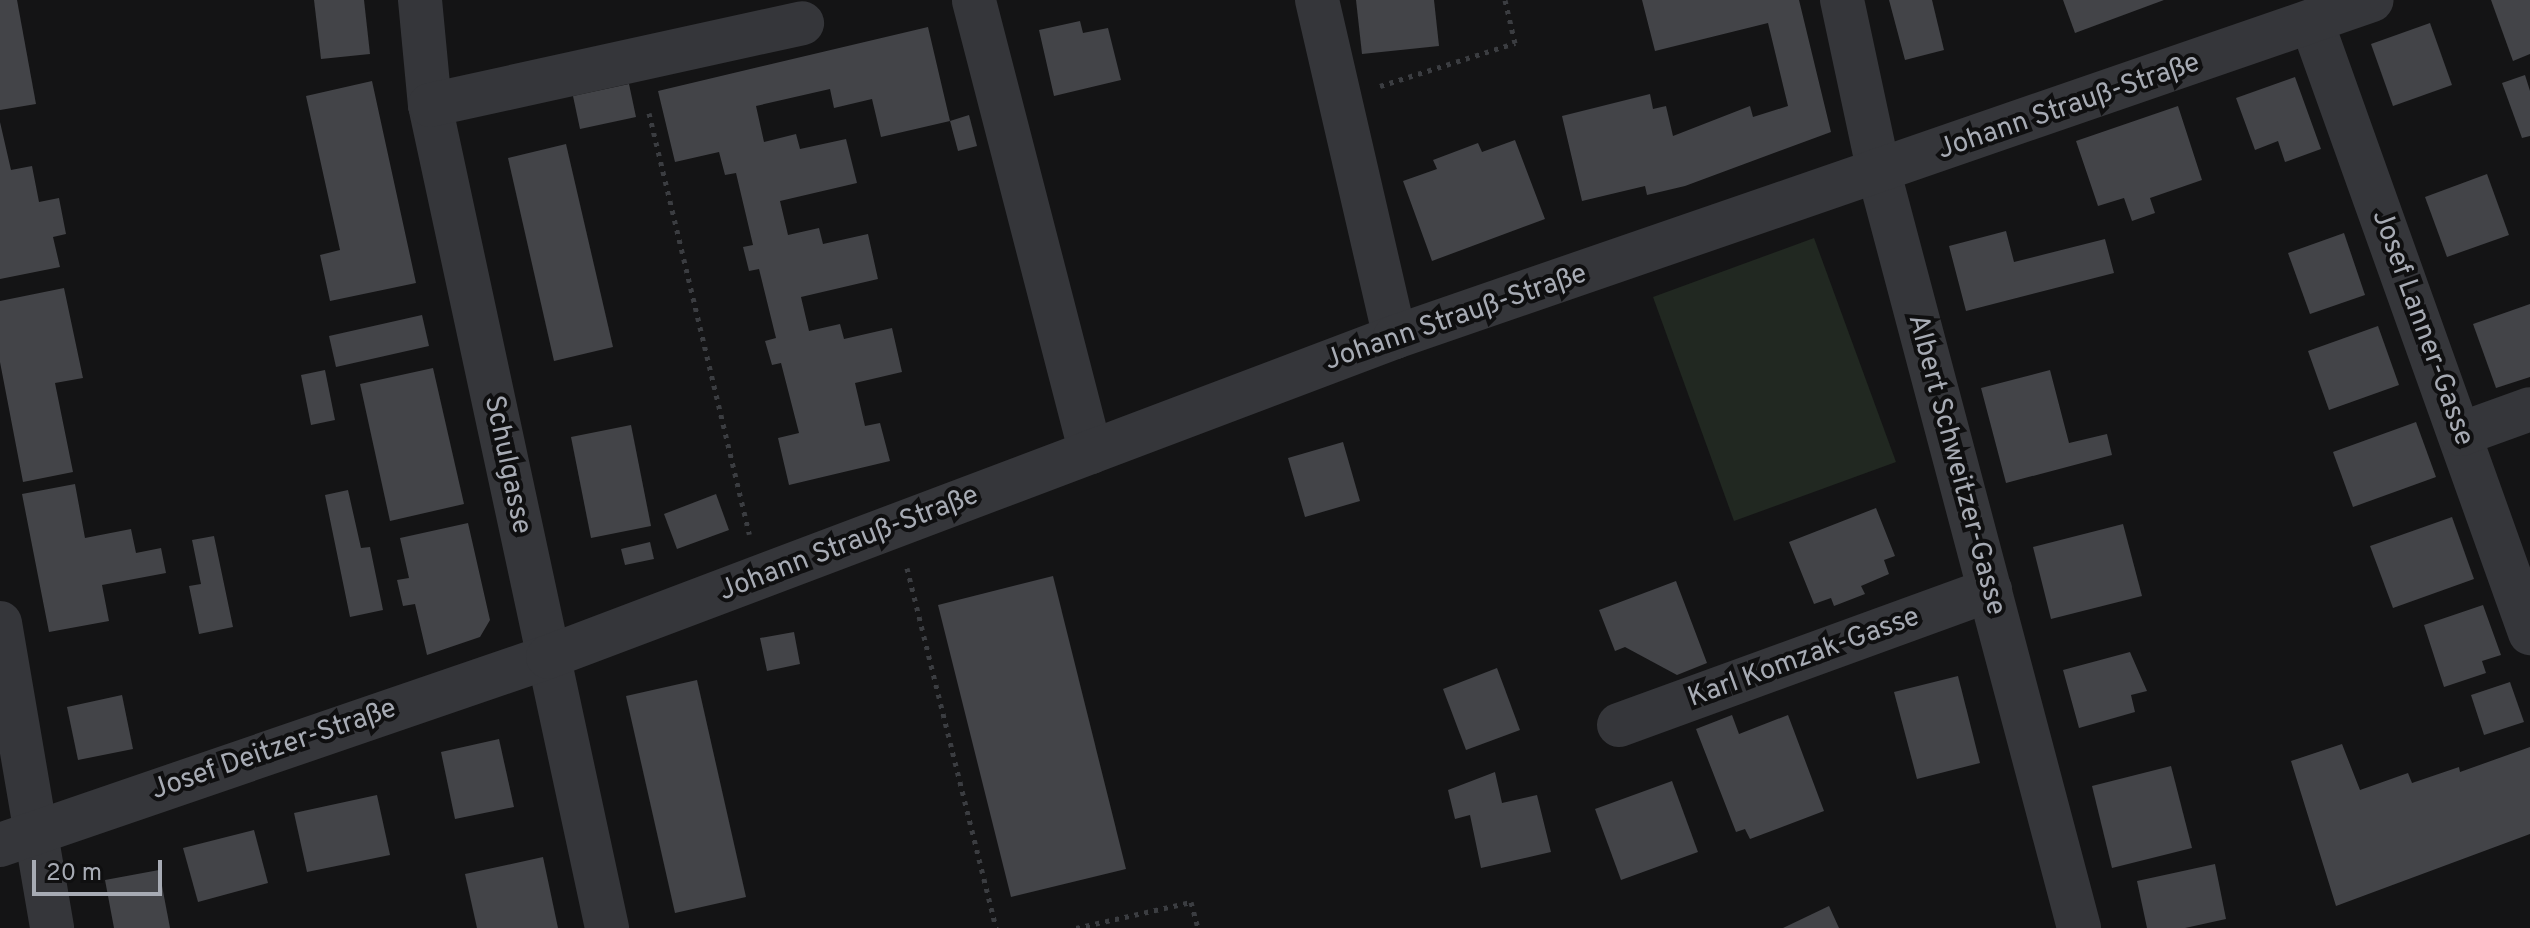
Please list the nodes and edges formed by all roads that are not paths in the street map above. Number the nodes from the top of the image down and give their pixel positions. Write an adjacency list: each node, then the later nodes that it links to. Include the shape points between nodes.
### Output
1 (420, 0): 8 (street, Schulgasse)
2 (1317, 0): 10 (street)
3 (1842, 0): 9 (street, Albert Schweitzer-Gasse)
4 (2372, 0): 7 (street, Johann Strauß-Straße)
5 (974, 1): 13 (street)
6 (802, 23): 8 (street)
7 (2312, 23): 9 (street, Johann Strauß-Straße); 12 (street, Josef Lanner-Gasse)
8 (430, 105): 17 (street, Schulgasse)
9 (1879, 173): 10 (street, Johann Strauß-Straße); 14 (street, Albert Schweitzer-Gasse)
10 (1395, 337): 13 (street, Johann Strauß-Straße)
11 (2530, 409): 12 (street)
12 (2461, 434): 16 (street, Josef Lanner-Gasse)
13 (1091, 452): 17 (street, Johann Strauß-Straße)
14 (1990, 590): 18 (street, Karl Komzak-Gasse); 22 (street, Albert Schweitzer-Gasse)
15 (0, 623): 19 (street)
16 (2530, 633)
17 (548, 657): 19 (street, Josef Deitzer-Straße); 21 (street, Schulgasse)
18 (1619, 725)
19 (19, 838): 20 (street)
20 (52, 928)
21 (607, 928)
22 (2079, 928)

